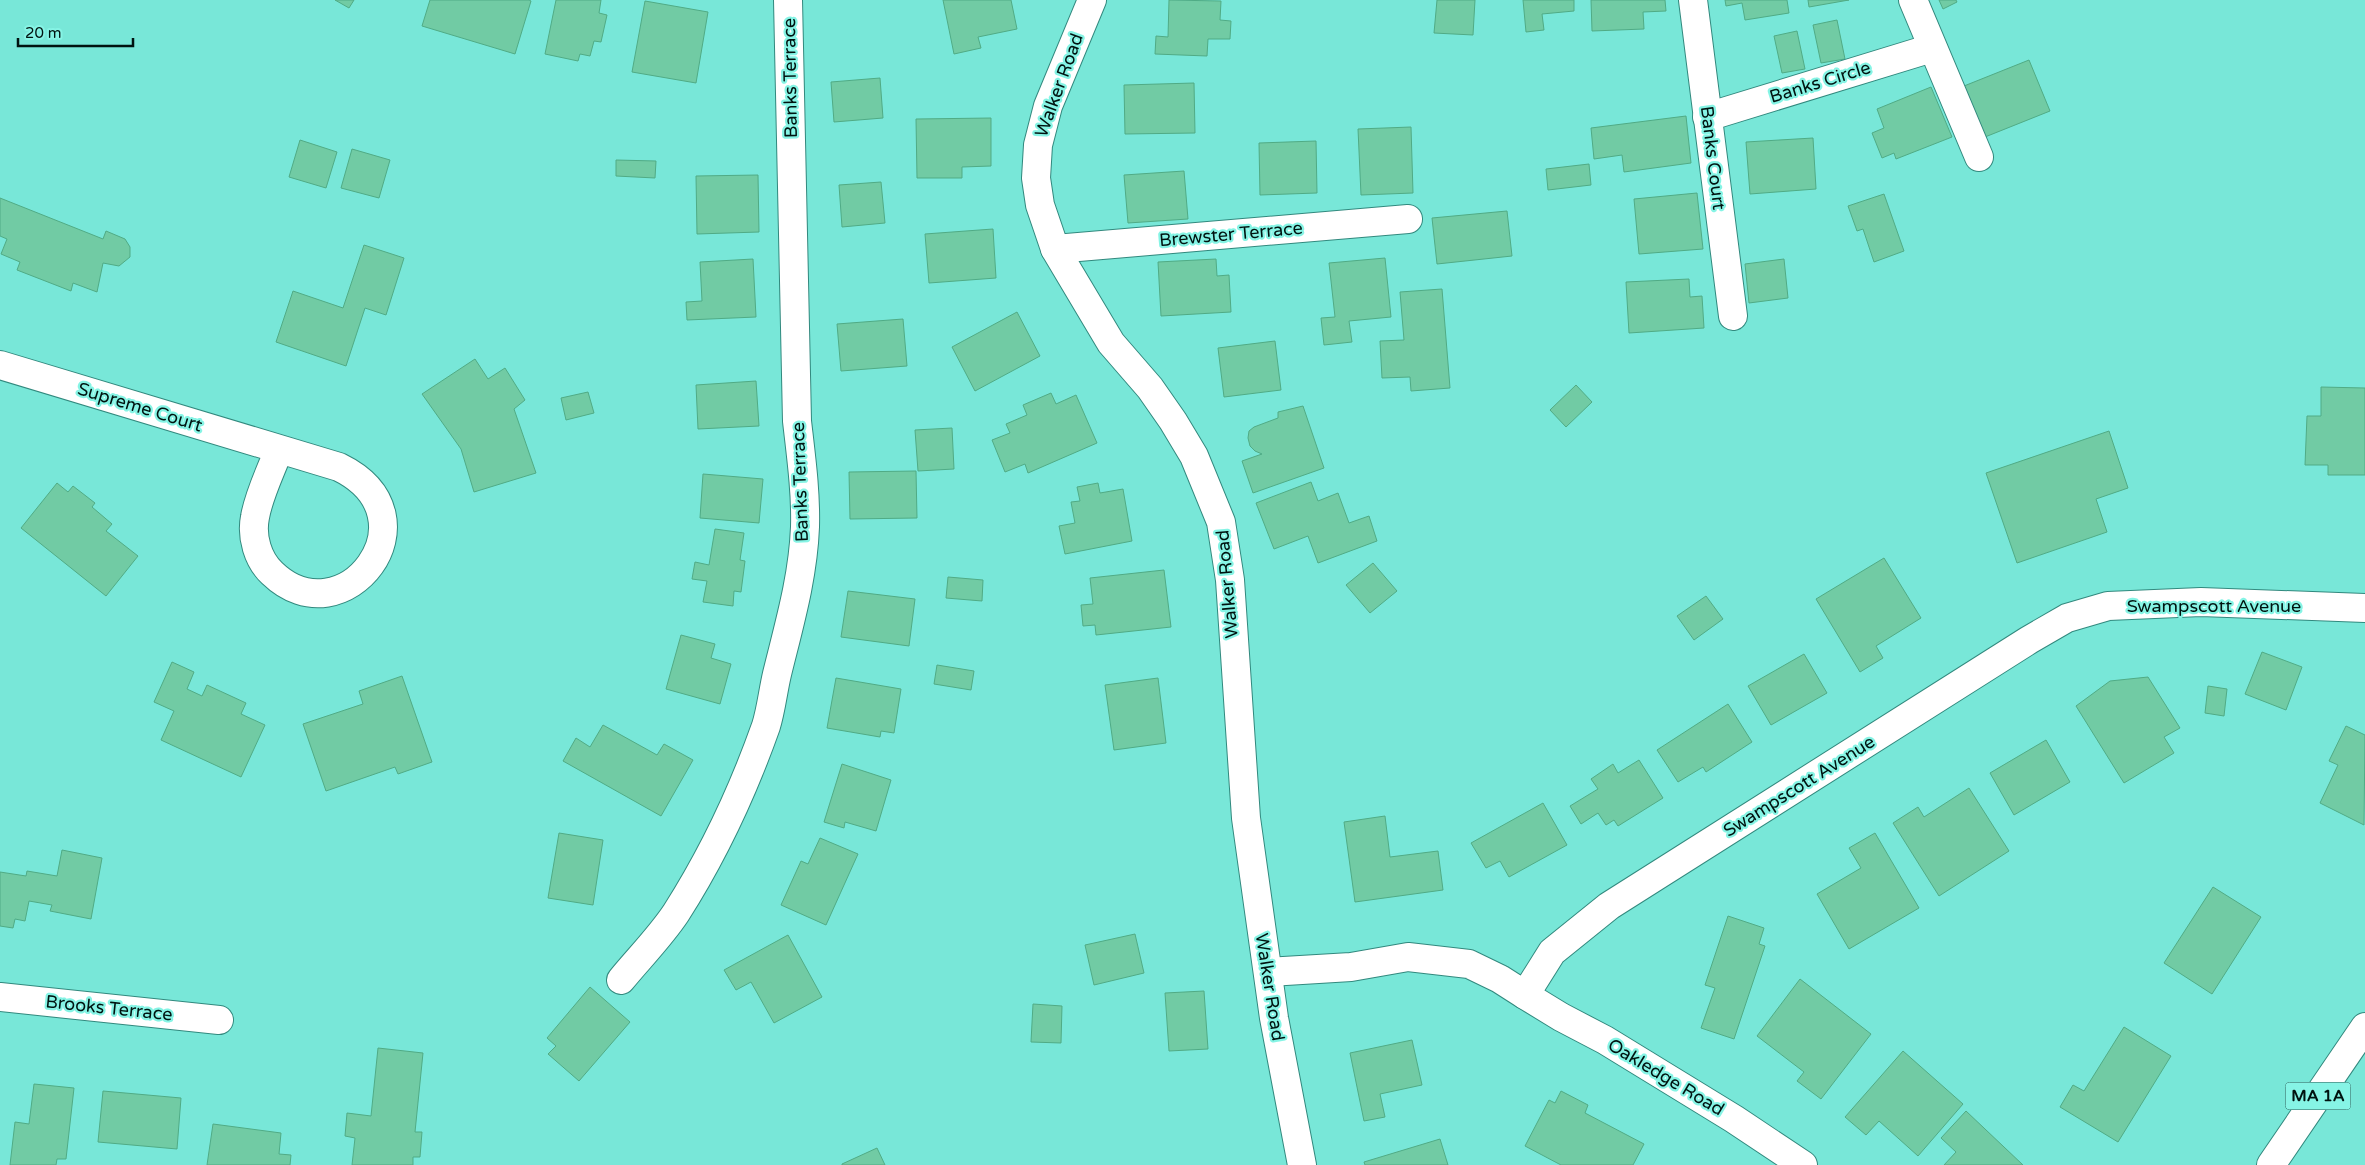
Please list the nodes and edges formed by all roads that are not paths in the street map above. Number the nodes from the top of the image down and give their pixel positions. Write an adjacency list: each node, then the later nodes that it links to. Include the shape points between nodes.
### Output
1 (788, 0): 15 (main road, Banks Terrace, via 797,421 805,525 802,567 766,724 736,802 710,855 675,914)
2 (1092, 0): 9 (main road, Walker Road, via 1048,106 1038,145 1036,178 1040,205)
3 (1693, 0): 6 (main road, Banks Court)
4 (1913, 0): 5 (main road)
5 (1932, 48): 6 (main road, Banks Circle); 7 (main road)
6 (1707, 117): 10 (main road, Banks Court)
7 (1979, 157)
8 (1408, 219): 9 (main road, Brewster Terrace)
9 (1055, 249): 14 (main road, Walker Road, via 1111,343 1150,388 1177,428 1194,456 1221,522 1230,580 1246,818)
10 (1733, 316)
11 (0, 365): 12 (main road, Supreme Court)
12 (279, 449): 12 (main road, Supreme Court, via 352,473 372,492 379,505 381,546 368,570 346,587 332,592 304,592 279,580 261,559 256,546 254,518)
13 (2365, 608): 16 (main road, Swampscott Avenue, via 2182,602 2108,606 2067,618 1609,906 1552,952)
14 (1268, 972): 16 (main road, via 1352,967 1408,958 1469,964); 20 (main road, Walker Road)
15 (621, 980)
16 (1525, 995): 21 (main road, Oakledge Road, via 1606,1040 1776,1145)
17 (0, 997): 18 (main road, Brooks Terrace)
18 (219, 1020)
19 (2365, 1027): 22 (main road, MA 1A)
20 (1302, 1165)
21 (1802, 1165)
22 (2270, 1165)

